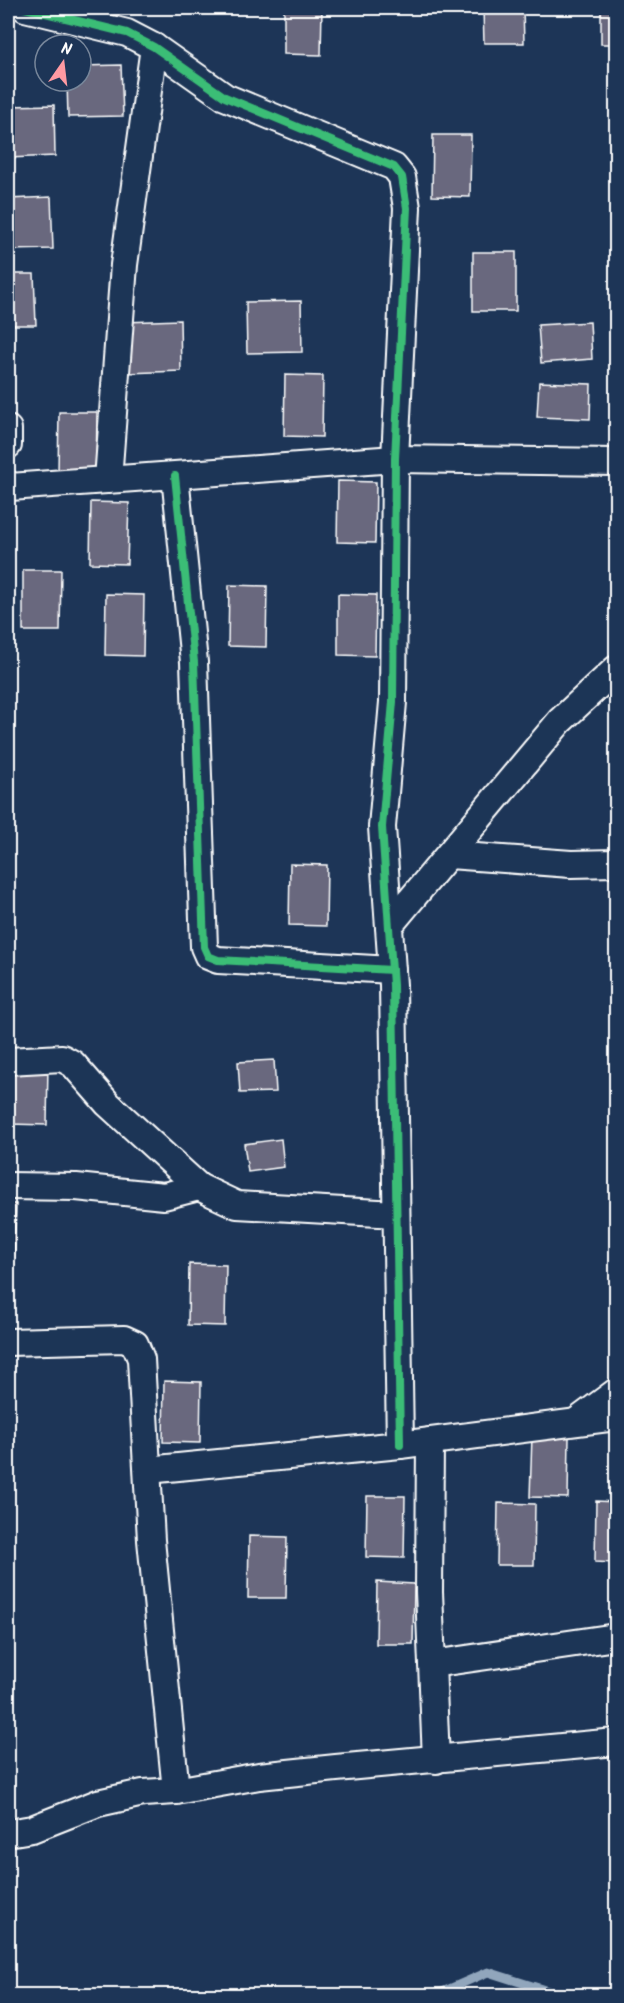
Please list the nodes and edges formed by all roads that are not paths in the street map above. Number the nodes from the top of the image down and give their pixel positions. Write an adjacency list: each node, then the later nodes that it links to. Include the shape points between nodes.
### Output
1 (25, 8): 2 (street, via 127,33)
2 (154, 47): 5 (street, via 225,97 394,167 402,177 407,208); 8 (street, via 124,266)
3 (8, 429): 4 (street)
4 (8, 445)
5 (395, 459): 6 (street); 7 (street); 15 (street, via 393,702 382,827)
6 (616, 462)
7 (175, 476): 8 (street); 16 (street, via 194,662 204,947 208,956 218,960)
8 (108, 480): 9 (street, via 10,487)
9 (8, 484)
10 (616, 669): 12 (street)
11 (616, 694): 12 (street)
12 (587, 696): 13 (street, via 560,721)
13 (449, 855): 14 (street, via 572,864); 15 (street)
14 (616, 863)
15 (389, 926): 16 (street)
16 (392, 970): 20 (street)
17 (8, 1061): 19 (street, via 62,1058 73,1064 108,1104)
18 (8, 1186): 19 (street, via 76,1187 164,1196)
19 (199, 1187): 20 (street, via 237,1205)
20 (396, 1214): 26 (street)
21 (8, 1342): 27 (street, via 124,1339 135,1344 141,1359)
22 (616, 1392): 24 (street)
23 (616, 1418): 24 (street)
24 (574, 1423): 25 (street)
25 (430, 1441): 26 (street); 29 (street)
26 (400, 1445): 27 (street)
27 (148, 1470): 32 (street, via 151,1540)
28 (616, 1637): 29 (street)
29 (432, 1664): 31 (street)
30 (616, 1742): 31 (street)
31 (436, 1760): 32 (street, via 259,1776)
32 (176, 1791): 33 (street, via 143,1792 98,1803 32,1829)
33 (8, 1833)

